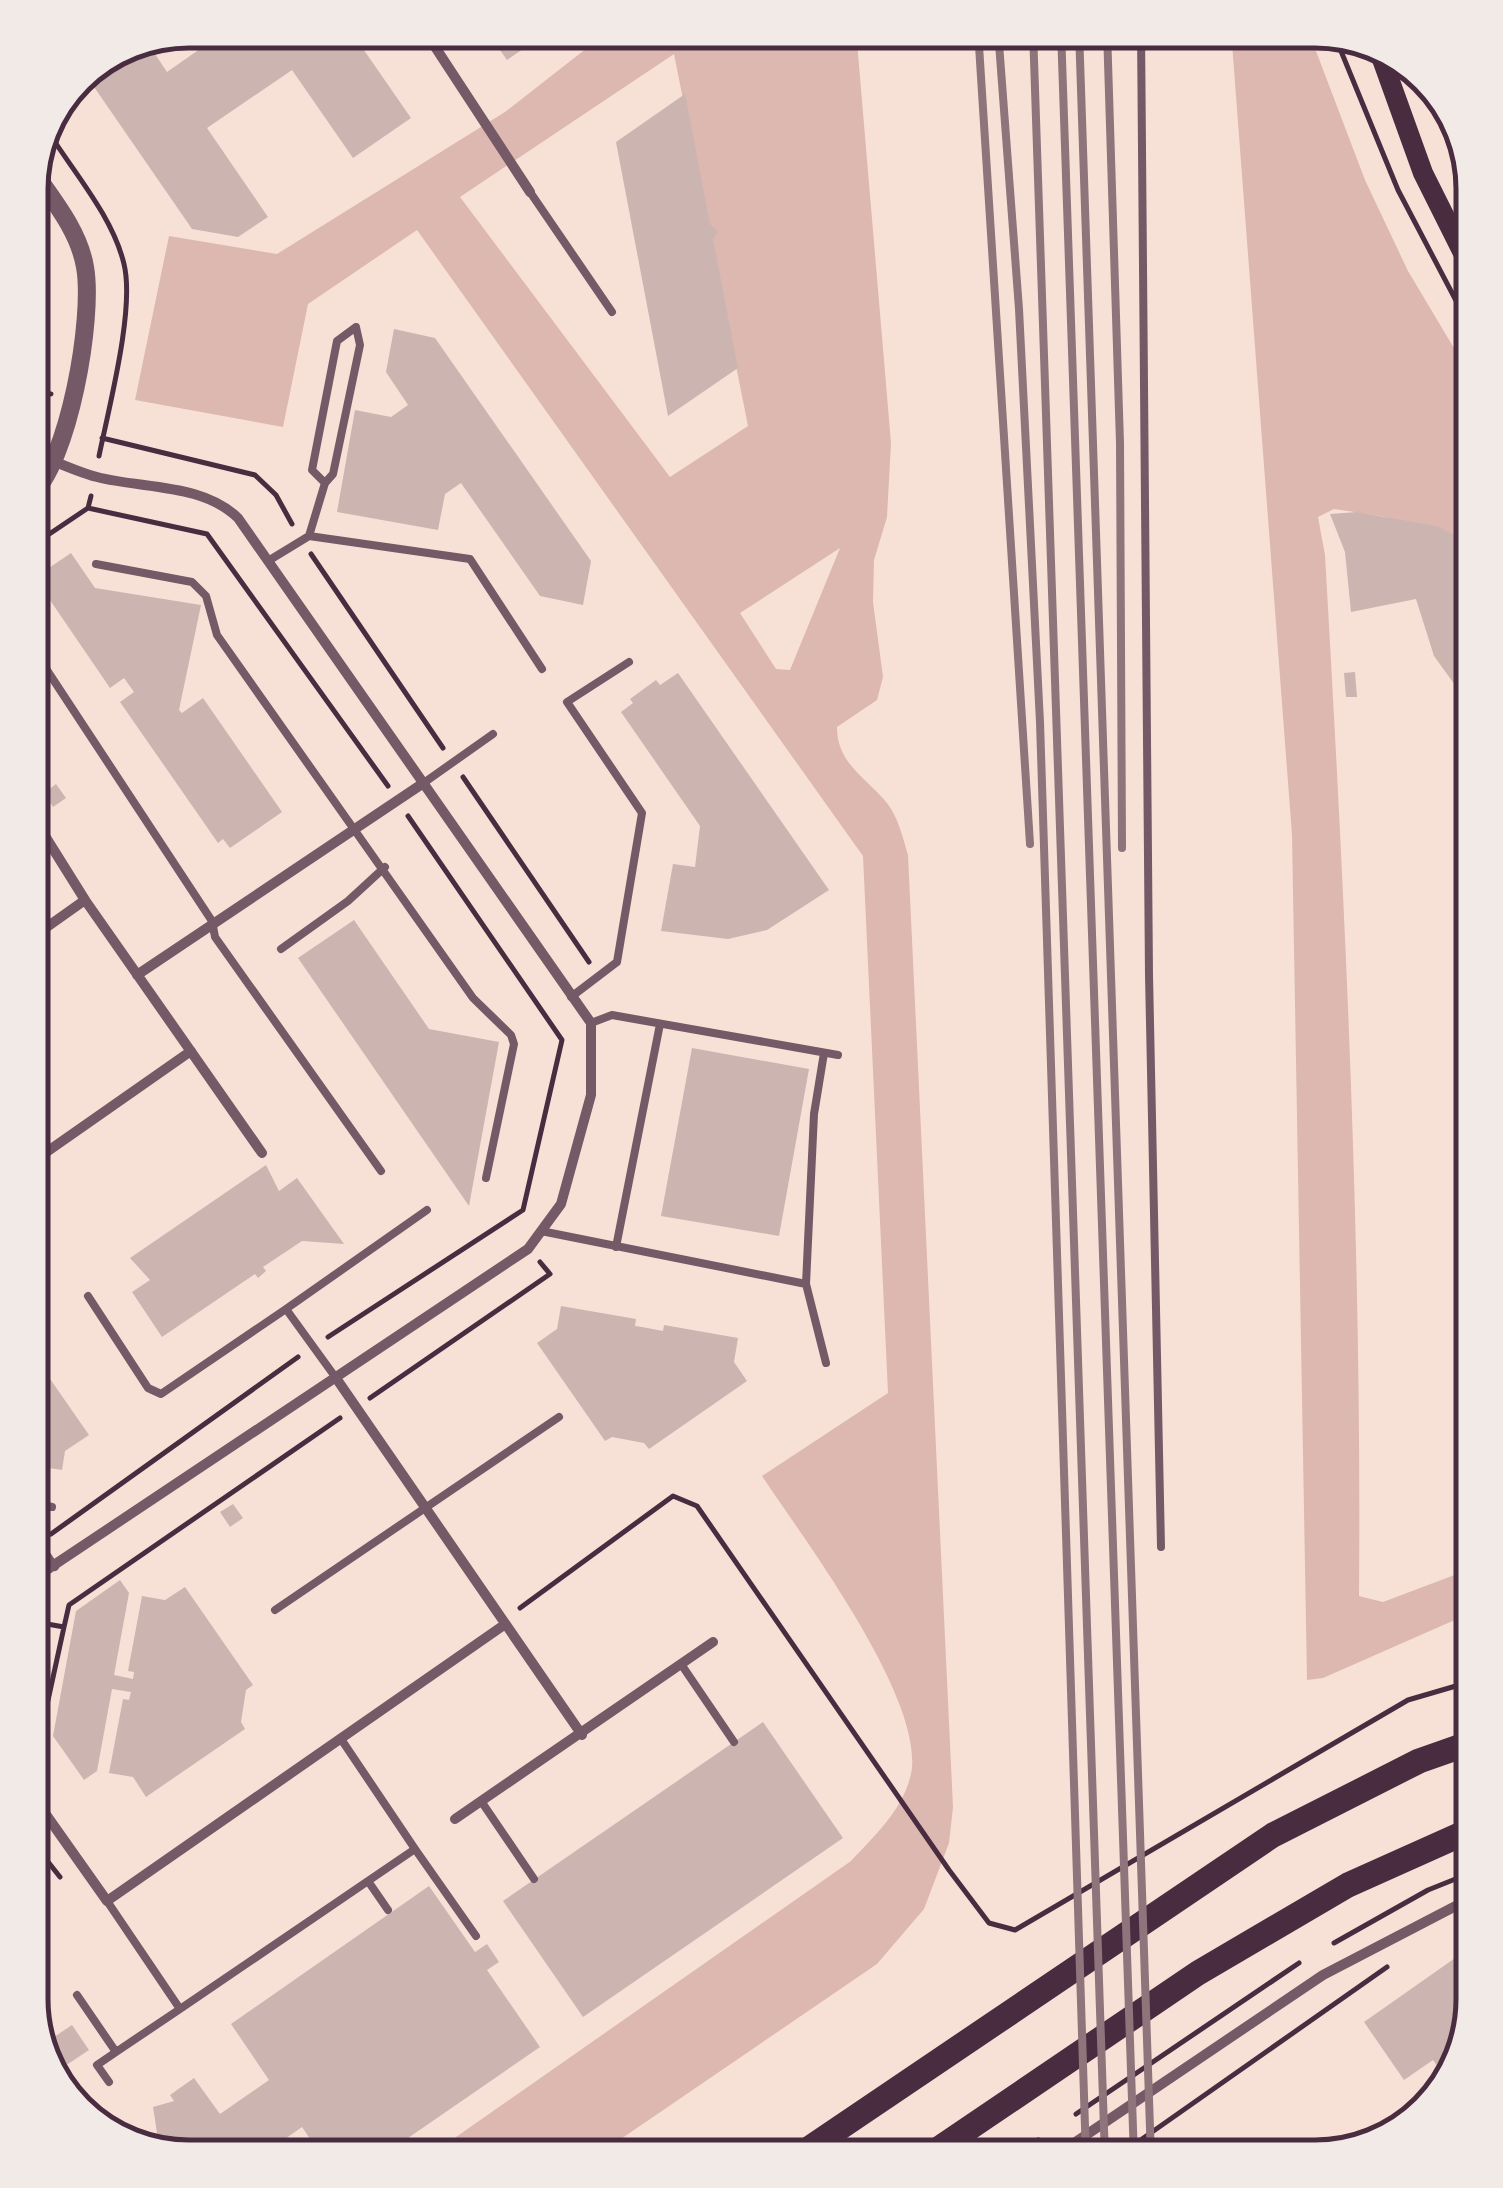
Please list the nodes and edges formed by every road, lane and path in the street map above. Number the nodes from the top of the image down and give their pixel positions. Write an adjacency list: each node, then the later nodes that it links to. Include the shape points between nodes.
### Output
1 (437, 48): 4 (street)
2 (1141, 48): 59 (lane)
3 (1385, 66): 6 (main road, via 1423,173)
4 (530, 192): 7 (lane)
5 (48, 193): 10 (street, via 85,265 87,312)
6 (1456, 239)
7 (612, 312)
8 (102, 438): 14 (path, via 255,475)
9 (48, 459): 10 (street)
10 (56, 462): 11 (street); 15 (street, via 224,505)
11 (48, 472)
12 (325, 483): 12 (lane, via 333,474 360,345 356,327 337,341 312,470); 14 (lane)
13 (88, 508): 23 (path, via 208,534)
14 (306, 538): 15 (lane); 18 (lane, via 470,559); 21 (path)
15 (268, 562): 22 (street)
16 (96, 564): 24 (lane, via 192,582 212,606 216,635)
17 (629, 662): 32 (lane, via 567,702 642,813 617,962)
18 (542, 669)
19 (48, 672): 28 (lane)
20 (493, 734): 21 (lane)
21 (452, 762): 22 (lane); 32 (path)
22 (425, 782): 23 (street); 33 (street)
23 (398, 800): 24 (street); 50 (path, via 562,1040 523,1210)
24 (356, 827): 26 (lane); 28 (street)
25 (48, 841): 27 (street)
26 (385, 867): 30 (lane); 42 (lane, via 473,998 512,1035)
27 (85, 900): 29 (street); 31 (street)
28 (212, 921): 31 (street); 41 (lane, via 223,948)
29 (48, 926)
30 (281, 948)
31 (137, 975): 36 (street)
32 (599, 976): 33 (lane)
33 (571, 996): 34 (street)
34 (590, 1023): 35 (lane, via 612,1015); 44 (street, via 591,1095 561,1204)
35 (660, 1024): 37 (lane); 45 (lane)
36 (190, 1051): 39 (street); 40 (street)
37 (824, 1053): 38 (lane); 47 (lane, via 814,1114)
38 (838, 1055)
39 (48, 1151)
40 (262, 1153)
41 (381, 1171)
42 (486, 1178)
43 (427, 1210): 49 (lane)
44 (542, 1231): 45 (lane); 46 (street)
45 (616, 1247): 47 (lane)
46 (528, 1249): 52 (street); 53 (path, via 550,1274)
47 (806, 1284): 51 (lane)
48 (88, 1296): 49 (lane, via 148,1388 161,1394)
49 (286, 1308): 50 (lane)
50 (313, 1346): 52 (lane); 58 (path)
51 (826, 1363)
52 (336, 1378): 53 (street); 61 (street)
53 (356, 1408): 57 (street); 66 (path, via 69,1605)
54 (559, 1417): 57 (lane)
55 (48, 1505): 56 (lane)
56 (52, 1506)
57 (426, 1509): 63 (lane); 65 (street)
58 (48, 1536)
59 (1161, 1547)
60 (48, 1557): 61 (lane)
61 (55, 1567): 62 (street)
62 (48, 1571)
63 (275, 1610)
64 (48, 1624): 66 (path)
65 (504, 1625): 69 (path, via 672,1496 697,1506 948,1870 989,1923 1015,1930 1408,1700); 71 (street); 72 (street)
66 (64, 1626): 70 (path)
67 (713, 1642): 68 (street)
68 (681, 1664): 71 (street); 73 (lane)
69 (1456, 1686)
70 (48, 1700)
71 (582, 1735): 75 (street)
72 (340, 1739): 79 (lane); 84 (street)
73 (734, 1742)
74 (1456, 1748): 93 (highway, via 1273,1834)
75 (481, 1801): 77 (street); 82 (lane)
76 (48, 1818): 84 (street)
77 (455, 1819)
78 (1456, 1837): 94 (highway, via 1348,1885 1198,1973)
79 (415, 1849): 83 (lane); 87 (lane)
80 (48, 1861): 81 (path)
81 (60, 1876)
82 (534, 1879)
83 (368, 1881): 86 (lane); 90 (lane)
84 (106, 1901): 90 (lane)
85 (1456, 1905): 95 (street, via 1323,1975)
86 (388, 1910)
87 (476, 1936)
88 (1400, 1958): 96 (path)
89 (77, 1995): 91 (lane)
90 (180, 2009): 91 (lane)
91 (116, 2052): 92 (lane, via 97,2065)
92 (109, 2082)
93 (822, 2140)
94 (952, 2140)
95 (1079, 2140)
96 (1141, 2140)

